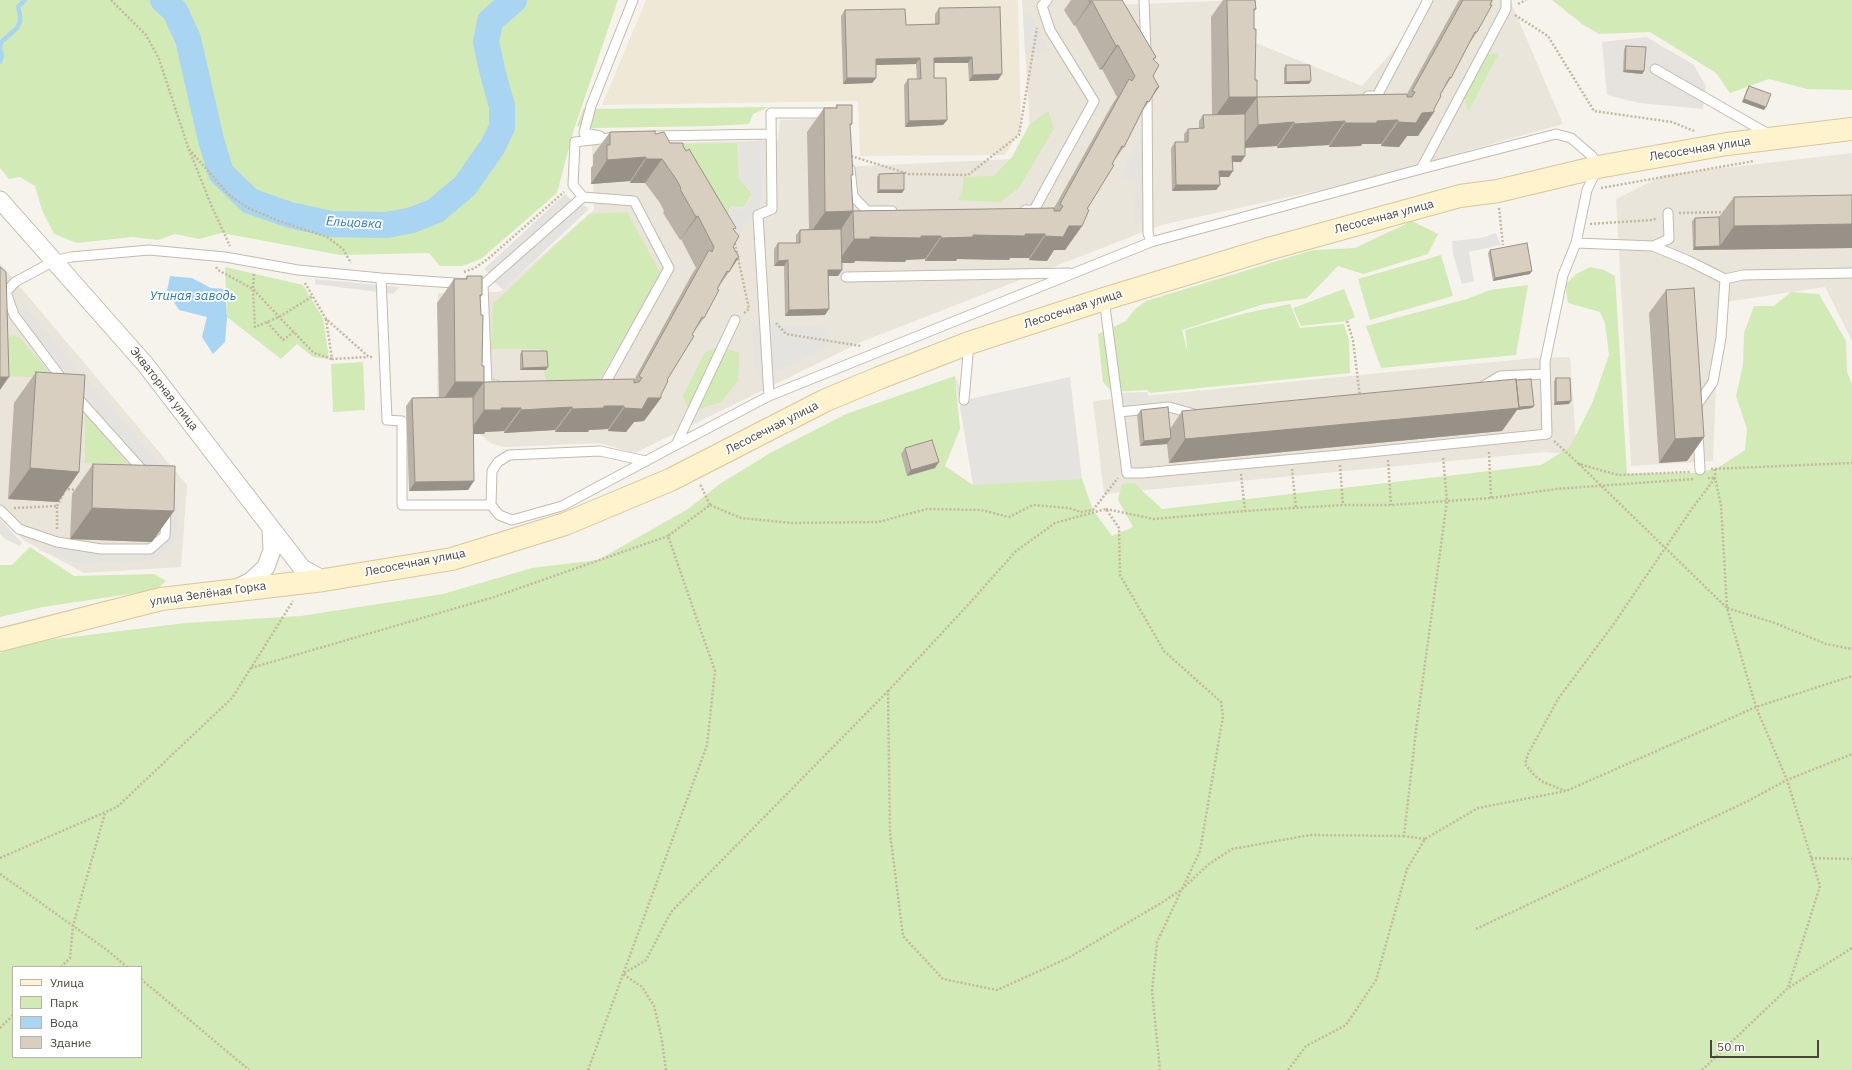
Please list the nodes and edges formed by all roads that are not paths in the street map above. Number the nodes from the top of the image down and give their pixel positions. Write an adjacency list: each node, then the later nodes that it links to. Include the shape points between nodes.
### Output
1 (633, 0): 16 (lane, via 591,106 584,133)
2 (1144, 0): 6 (lane)
3 (1428, 0): 9 (lane, via 1377,96)
4 (1044, 3): 23 (lane, via 1050,30 1094,101 1034,210)
5 (1506, 4): 19 (lane)
6 (1146, 58)
7 (1655, 68): 15 (lane)
8 (1147, 80): 25 (lane, via 1148,233)
9 (1362, 96)
10 (838, 113): 12 (lane, via 771,113)
11 (1852, 129): 15 (street, Лесосечная улица)
12 (771, 134): 13 (lane); 43 (lane, via 772,209 758,215)
13 (646, 136)
14 (623, 137): 16 (lane)
15 (1775, 137): 18 (street, Лесосечная улица)
16 (607, 138): 20 (lane, via 575,142 573,185)
17 (849, 155): 22 (lane, via 853,196 867,211)
18 (1598, 167): 19 (lane, via 1592,156 1571,138 1556,134); 26 (lane, via 1587,190); 36 (street, Лесосечная улица, via 1498,191 1460,196 1275,247)
19 (1421, 169): 25 (lane)
20 (583, 197): 34 (lane); 41 (lane, via 634,200 669,268 603,387)
21 (0, 200): 28 (street, Экваторная улица)
22 (899, 210)
23 (1018, 210)
24 (1668, 213): 27 (lane, via 1669,239)
25 (1151, 242): 29 (lane)
26 (1576, 243): 27 (lane); 39 (lane, via 1563,275 1545,362)
27 (1653, 246): 33 (lane)
28 (54, 261): 32 (lane, via 71,256 149,250 209,255 298,270); 35 (lane); 54 (street, Экваторная улица, via 145,364)
29 (1074, 273): 31 (lane); 43 (lane)
30 (1852, 273): 33 (lane, via 1743,275)
31 (846, 277)
32 (382, 278): 34 (lane); 52 (lane, via 387,420 402,421 402,505)
33 (1725, 279): 49 (lane, via 1721,338 1713,382 1697,405)
34 (483, 285): 40 (lane, via 487,385)
35 (3, 289): 50 (lane, via 14,315 70,390)
36 (1104, 299): 38 (street, Лесосечная улица); 45 (lane)
37 (735, 320): 47 (lane)
38 (969, 343): 44 (lane); 55 (street, Лесосечная улица, via 826,400 670,480 565,524 452,559)
39 (1545, 374): 42 (lane, via 1500,376 1484,387); 45 (lane, via 1547,434 1142,473 1127,473)
40 (503, 386)
41 (588, 387)
42 (1476, 388)
43 (769, 396): 47 (lane)
44 (964, 400)
45 (1119, 412): 46 (lane, via 1169,408 1192,414)
46 (1207, 413)
47 (676, 444): 48 (lane)
48 (646, 461): 52 (lane, via 562,506 512,520 499,515); 52 (lane, via 600,451 508,455 498,462 492,471)
49 (1700, 474)
50 (152, 480)
51 (167, 502): 53 (lane, via 165,536 150,549 101,549 57,542 19,529)
52 (491, 505)
53 (4, 509)
54 (271, 529): 55 (street, Экваторная улица); 56 (street, via 272,550 266,567 252,581)
55 (314, 581): 56 (street, улица Зелёная Горка)
56 (234, 590): 57 (street, улица Зелёная Горка, via 161,599)
57 (0, 640)

